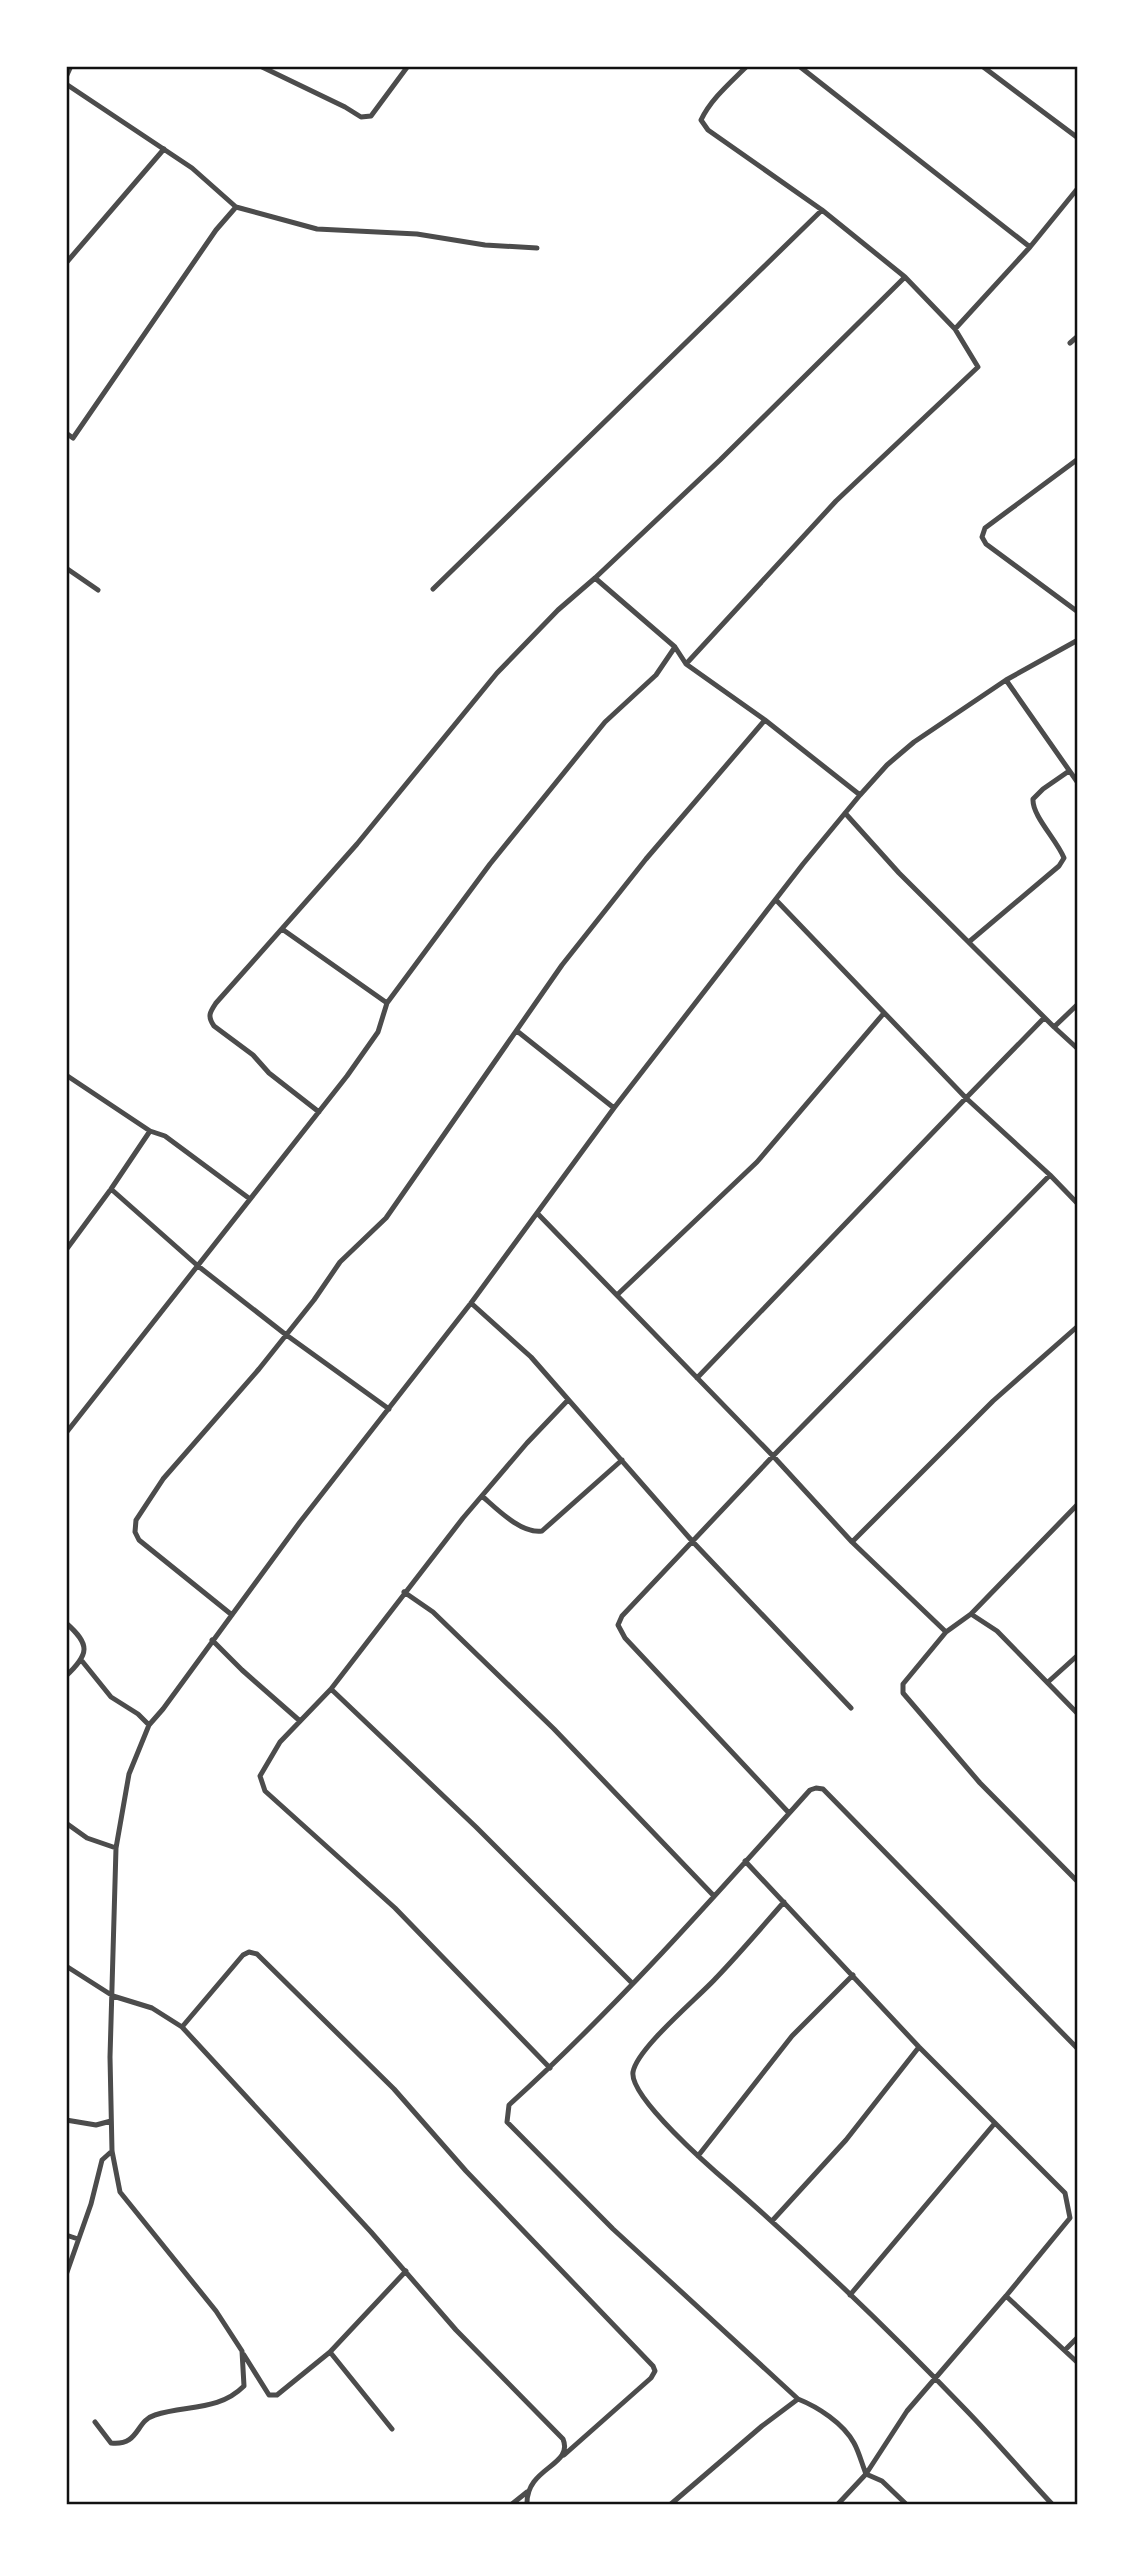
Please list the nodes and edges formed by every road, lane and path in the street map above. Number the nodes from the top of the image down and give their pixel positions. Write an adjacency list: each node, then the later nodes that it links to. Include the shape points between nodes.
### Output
1 (71, 66): 7 (street)
2 (260, 66): 3 (street, via 361,117 371,116)
3 (408, 66)
4 (747, 66): 13 (street, via 714,99 701,120 708,130)
5 (799, 66): 14 (street)
6 (982, 66): 9 (street)
7 (66, 77)
8 (66, 84): 10 (street)
9 (1077, 138)
10 (164, 149): 12 (street, via 192,167); 16 (street)
11 (1077, 188): 14 (street)
12 (236, 207): 15 (street, via 317,229 416,234); 22 (street)
13 (822, 210): 17 (street); 27 (street)
14 (1030, 247): 18 (street)
15 (537, 248)
16 (66, 263)
17 (905, 278): 18 (street); 26 (street)
18 (955, 329): 32 (street, via 978,367 836,500)
19 (1077, 336): 20 (street)
20 (1070, 343)
21 (66, 433): 22 (street)
22 (73, 438): 23 (street)
23 (66, 446)
24 (1077, 459): 29 (street, via 985,528 982,537)
25 (66, 568): 28 (street)
26 (595, 578): 31 (street); 40 (street, via 497,673)
27 (433, 589)
28 (97, 590)
29 (1077, 612)
30 (1077, 640): 33 (street)
31 (675, 647): 32 (street); 42 (street, via 656,675 605,722 490,864)
32 (686, 664): 34 (street)
33 (1006, 680): 35 (street); 37 (street, via 914,742)
34 (765, 720): 37 (street); 47 (street, via 612,901)
35 (1069, 771): 36 (street); 41 (street, via 1043,789 1032,807 1064,858)
36 (1077, 783)
37 (860, 795): 38 (street)
38 (845, 813): 39 (street); 41 (street)
39 (776, 900): 44 (street); 51 (street)
40 (282, 929): 42 (street); 52 (street, via 216,1003 209,1020)
41 (970, 941): 45 (street)
42 (387, 1003): 52 (street, via 378,1032)
43 (1077, 1004): 46 (street)
44 (884, 1013): 50 (street); 61 (street, via 757,1162)
45 (1044, 1018): 46 (street); 50 (street)
46 (1054, 1027): 48 (street)
47 (517, 1031): 51 (street); 64 (street, via 386,1218 340,1262)
48 (1077, 1049)
49 (66, 1075): 53 (street)
50 (966, 1098): 54 (street); 65 (street)
51 (614, 1108): 58 (street)
52 (319, 1112): 56 (street)
53 (150, 1131): 55 (street); 56 (street, via 165,1136)
54 (1050, 1175): 57 (street); 69 (street)
55 (111, 1189): 59 (street); 60 (street)
56 (250, 1199): 60 (street)
57 (1077, 1204)
58 (538, 1214): 61 (street); 62 (street)
59 (66, 1250)
60 (198, 1266): 64 (street); 68 (street)
61 (617, 1296): 65 (street)
62 (471, 1303): 66 (street, via 531,1357); 67 (street)
63 (1077, 1326): 74 (street, via 993,1401)
64 (285, 1334): 67 (street); 77 (street, via 163,1479 136,1520 139,1540)
65 (697, 1378): 69 (street)
66 (568, 1400): 70 (street); 71 (street)
67 (389, 1409): 77 (street)
68 (66, 1433)
69 (773, 1456): 73 (street); 74 (street)
70 (622, 1460): 71 (street, via 542,1531 520,1525); 73 (street)
71 (482, 1496): 75 (street)
72 (1077, 1504): 76 (street)
73 (693, 1542): 86 (street); 90 (street, via 618,1625 625,1638)
74 (852, 1542): 79 (street)
75 (404, 1592): 85 (street); 95 (street, via 433,1612 554,1729)
76 (971, 1614): 79 (street); 84 (street, via 997,1631)
77 (232, 1615): 80 (street)
78 (66, 1623): 82 (street, via 83,1641)
79 (946, 1632): 94 (street, via 903,1684 903,1693 980,1783)
80 (212, 1640): 88 (street); 89 (street)
81 (1077, 1655): 84 (street)
82 (82, 1661): 83 (street); 89 (street, via 111,1698)
83 (66, 1676)
84 (1048, 1682): 87 (street)
85 (331, 1689): 88 (street); 99 (street)
86 (851, 1708)
87 (1077, 1714)
88 (300, 1721): 104 (street, via 267,1761 260,1776 265,1791 395,1908)
89 (149, 1725): 92 (street, via 129,1774)
90 (789, 1813): 93 (street); 103 (street, via 810,1790 823,1789)
91 (66, 1824): 92 (street, via 87,1838)
92 (116, 1848): 100 (street)
93 (745, 1861): 95 (street); 96 (street)
94 (1077, 1882)
95 (713, 1895): 99 (street)
96 (784, 1902): 98 (street); 109 (street, via 646,2048 633,2071 640,2092)
97 (66, 1966): 100 (street)
98 (853, 1975): 102 (street); 109 (street, via 792,2036)
99 (632, 1983): 104 (street)
100 (113, 1996): 101 (street, via 152,2008); 106 (street)
101 (182, 2027): 113 (street); 126 (street, via 243,1955 257,1954 394,2089 653,2366 651,2378)
102 (919, 2047): 107 (street); 110 (street, via 846,2140)
103 (1077, 2049)
104 (550, 2068): 123 (street, via 509,2105 508,2122 613,2229)
105 (66, 2120): 106 (street, via 96,2125)
106 (111, 2121): 108 (street)
107 (995, 2123): 115 (street); 116 (street, via 1065,2193 1070,2218)
108 (112, 2151): 112 (street, via 103,2160); 119 (street, via 120,2192 216,2311)
109 (698, 2156): 110 (street)
110 (772, 2221): 115 (street)
111 (66, 2235): 112 (street)
112 (78, 2239): 114 (street)
113 (406, 2271): 120 (street); 126 (street, via 456,2330 563,2439)
114 (66, 2275)
115 (850, 2295): 122 (street)
116 (1006, 2296): 118 (street); 122 (street)
117 (1077, 2337): 118 (street)
118 (1065, 2350): 121 (street)
119 (242, 2351): 120 (street, via 269,2395 277,2395); 124 (street, via 244,2386 233,2397 153,2415 122,2444 111,2443)
120 (330, 2352): 125 (street)
121 (1077, 2363)
122 (936, 2380): 127 (street, via 907,2411); 134 (street)
123 (798, 2399): 127 (street, via 817,2406 853,2441); 131 (street)
124 (95, 2422)
125 (393, 2429)
126 (564, 2455): 128 (street, via 535,2479)
127 (866, 2474): 132 (street); 133 (street)
128 (527, 2492): 129 (street); 130 (street)
129 (512, 2504)
130 (527, 2504)
131 (671, 2504)
132 (838, 2504)
133 (906, 2504)
134 (1052, 2504)

